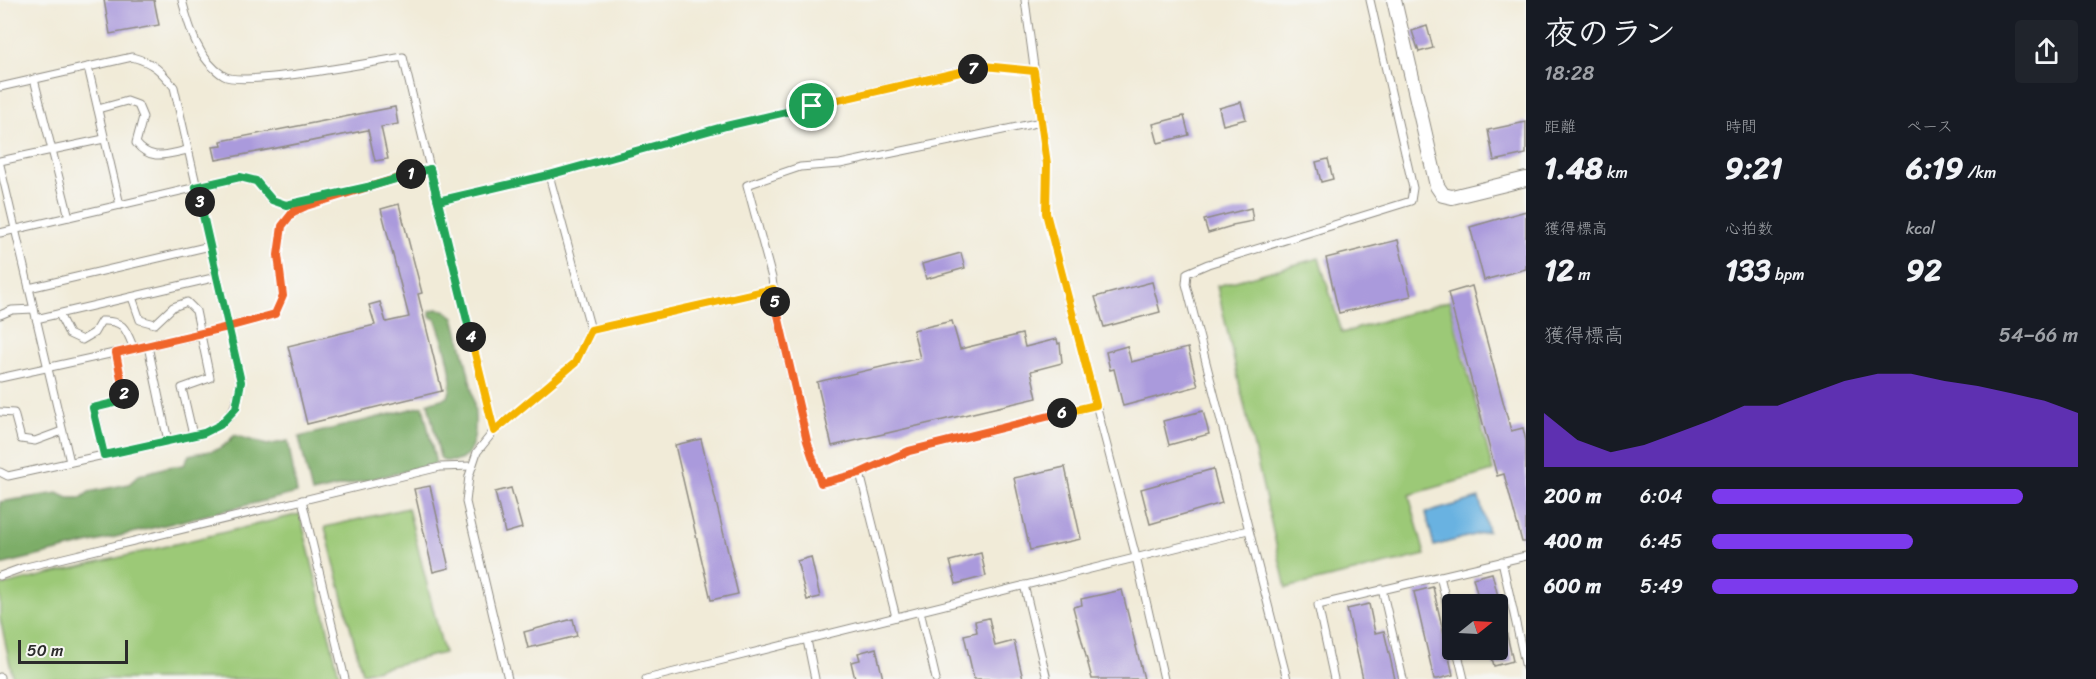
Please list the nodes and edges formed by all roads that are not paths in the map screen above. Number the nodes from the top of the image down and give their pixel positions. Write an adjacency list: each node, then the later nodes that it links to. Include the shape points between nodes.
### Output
1 (182, 0): 15 (lane, via 198,47 224,76 235,79 268,78 403,57)
2 (1025, 0): 6 (lane)
3 (1370, 0): 54 (lane, via 1413,189 1411,201 1187,273 1186,284)
4 (1394, 0): 17 (street, via 1437,186 1443,195 1452,197)
5 (88, 67): 7 (lane); 9 (lane); 12 (lane, via 132,57 148,61 174,87)
6 (1034, 71): 10 (lane); 16 (lane, via 984,66 726,126)
7 (34, 79): 8 (lane); 13 (lane)
8 (0, 87)
9 (98, 109): 11 (lane); 12 (lane, via 126,101 138,105 143,117 136,143 142,152 154,156)
10 (1041, 122): 28 (lane, via 840,164 800,167 747,185); 42 (lane, via 1047,164 1046,213)
11 (104, 139): 13 (lane); 21 (lane)
12 (188, 150): 19 (lane)
13 (52, 151): 14 (lane); 22 (lane)
14 (0, 163): 23 (lane)
15 (430, 169): 18 (lane); 20 (lane)
16 (549, 175): 20 (lane); 35 (lane)
17 (1526, 179)
18 (372, 186): 19 (lane, via 286,205 272,200 256,181 240,177); 34 (lane, via 293,212 282,226 278,255 283,296 275,314)
19 (196, 187): 21 (lane); 25 (lane)
20 (438, 201): 45 (lane)
21 (120, 205): 22 (lane)
22 (69, 217): 23 (lane)
23 (15, 230): 24 (lane); 27 (lane)
24 (0, 233)
25 (210, 246): 26 (lane); 27 (lane)
26 (217, 276): 29 (lane); 34 (lane)
27 (29, 288): 30 (lane)
28 (773, 289): 35 (lane); 52 (lane, via 807,441 821,483)
29 (132, 297): 31 (lane); 36 (lane, via 140,320 155,324 173,306 187,302 196,311)
30 (34, 309): 32 (lane); 33 (lane)
31 (59, 314): 33 (lane); 38 (lane, via 69,334 82,340 94,333 101,321 114,321 126,328)
32 (0, 315)
33 (36, 319): 40 (lane)
34 (228, 327): 36 (lane); 46 (lane, via 241,382 236,408 220,425)
35 (591, 330): 45 (lane, via 575,363)
36 (201, 334): 37 (lane); 46 (lane, via 210,378 182,388)
37 (148, 346): 38 (lane); 47 (lane)
38 (134, 349): 39 (lane)
39 (116, 353): 40 (lane); 48 (lane, via 124,395 118,402 93,408)
40 (48, 368): 41 (lane); 44 (lane)
41 (0, 378)
42 (1096, 405): 52 (lane, via 909,451); 56 (lane)
43 (0, 412): 44 (lane, via 14,413 21,439 35,441)
44 (63, 431): 49 (lane)
45 (494, 431): 50 (lane, via 477,452)
46 (193, 435): 47 (lane)
47 (168, 441): 48 (lane)
48 (104, 455): 49 (lane)
49 (70, 462): 51 (lane, via 8,476)
50 (472, 466): 53 (lane, via 440,466); 69 (lane, via 466,502)
51 (0, 472)
52 (860, 473): 64 (lane)
53 (302, 500): 58 (lane); 68 (lane)
54 (1248, 530): 56 (lane); 75 (lane)
55 (1526, 556): 57 (lane)
56 (1136, 557): 60 (lane); 74 (lane)
57 (1502, 561): 59 (lane); 67 (lane)
58 (0, 576)
59 (1440, 576): 61 (lane); 62 (lane)
60 (1024, 585): 63 (lane); 73 (lane)
61 (1382, 589): 76 (lane, via 1318,605); 77 (lane)
62 (1444, 594)
63 (920, 611): 64 (lane); 72 (lane)
64 (896, 617): 65 (lane)
65 (807, 640): 70 (lane); 71 (lane)
66 (1459, 660): 78 (lane)
67 (1526, 668)
68 (345, 679)
69 (508, 679)
70 (646, 679)
71 (815, 679)
72 (936, 679)
73 (1047, 679)
74 (1164, 679)
75 (1287, 679)
76 (1334, 679)
77 (1403, 679)
78 (1464, 679)

